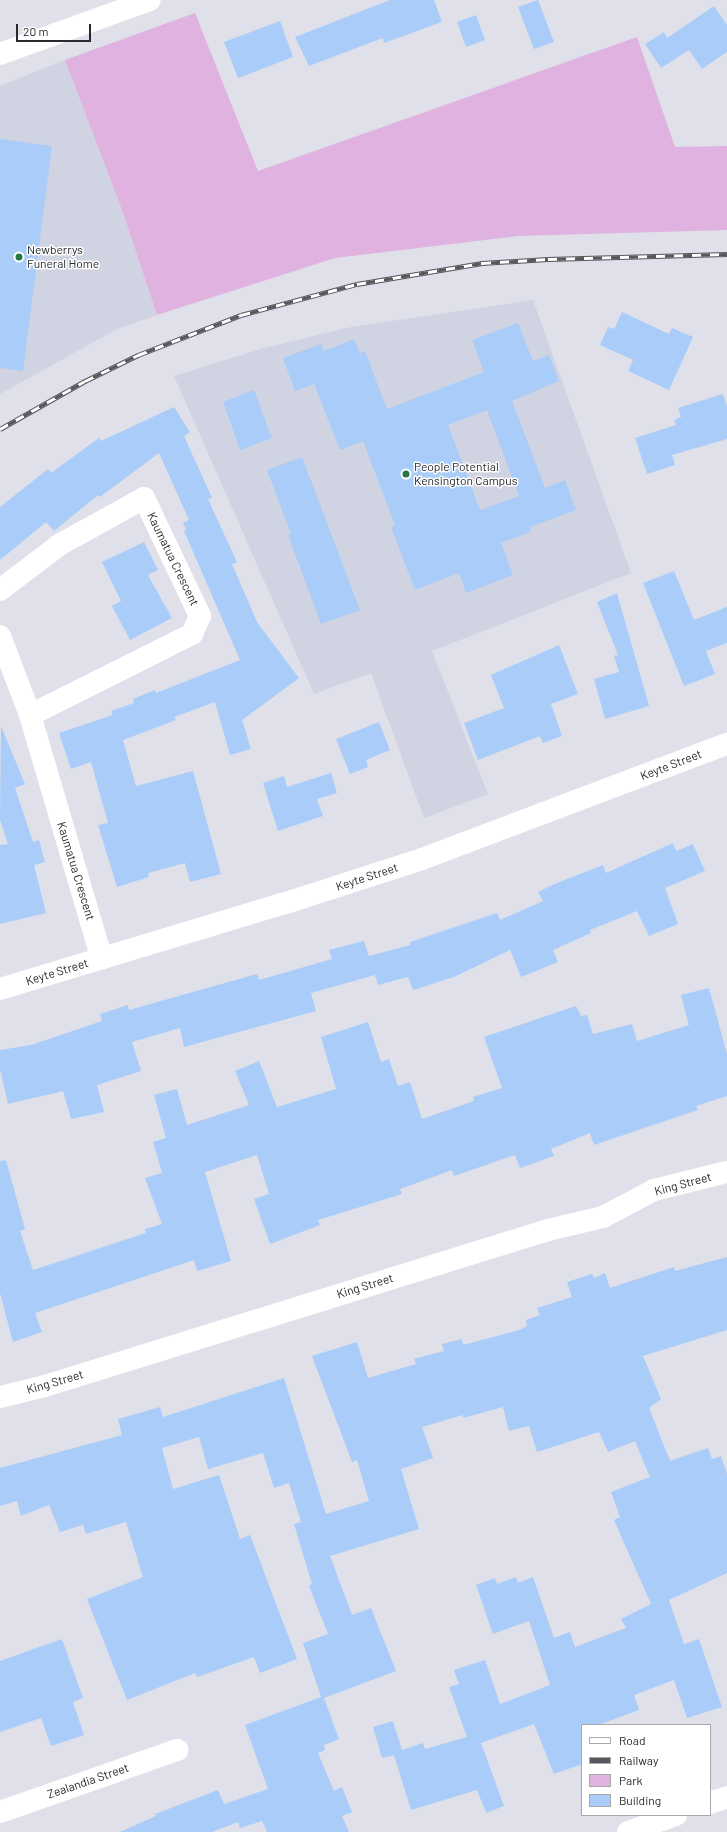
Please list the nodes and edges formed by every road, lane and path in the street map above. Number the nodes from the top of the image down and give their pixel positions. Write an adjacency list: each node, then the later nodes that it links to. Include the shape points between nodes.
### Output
1 (150, 0): 2 (street)
2 (0, 54)
3 (0, 590): 5 (street, Kaumatua Crescent, via 59,545 144,498 200,616 192,634)
4 (0, 636): 5 (street, Kaumatua Crescent)
5 (30, 715): 7 (street, Kaumatua Crescent)
6 (727, 744): 7 (street, Keyte Street, via 422,859)
7 (102, 959): 8 (street, Keyte Street)
8 (0, 989)
9 (727, 1172): 10 (street, King Street, via 654,1190 603,1217 548,1230 44,1386)
10 (0, 1397)
11 (177, 1750): 14 (street, Zealandia Street)
12 (727, 1797): 13 (street)
13 (711, 1803)
14 (0, 1812)
15 (673, 1816): 16 (street)
16 (628, 1832)

